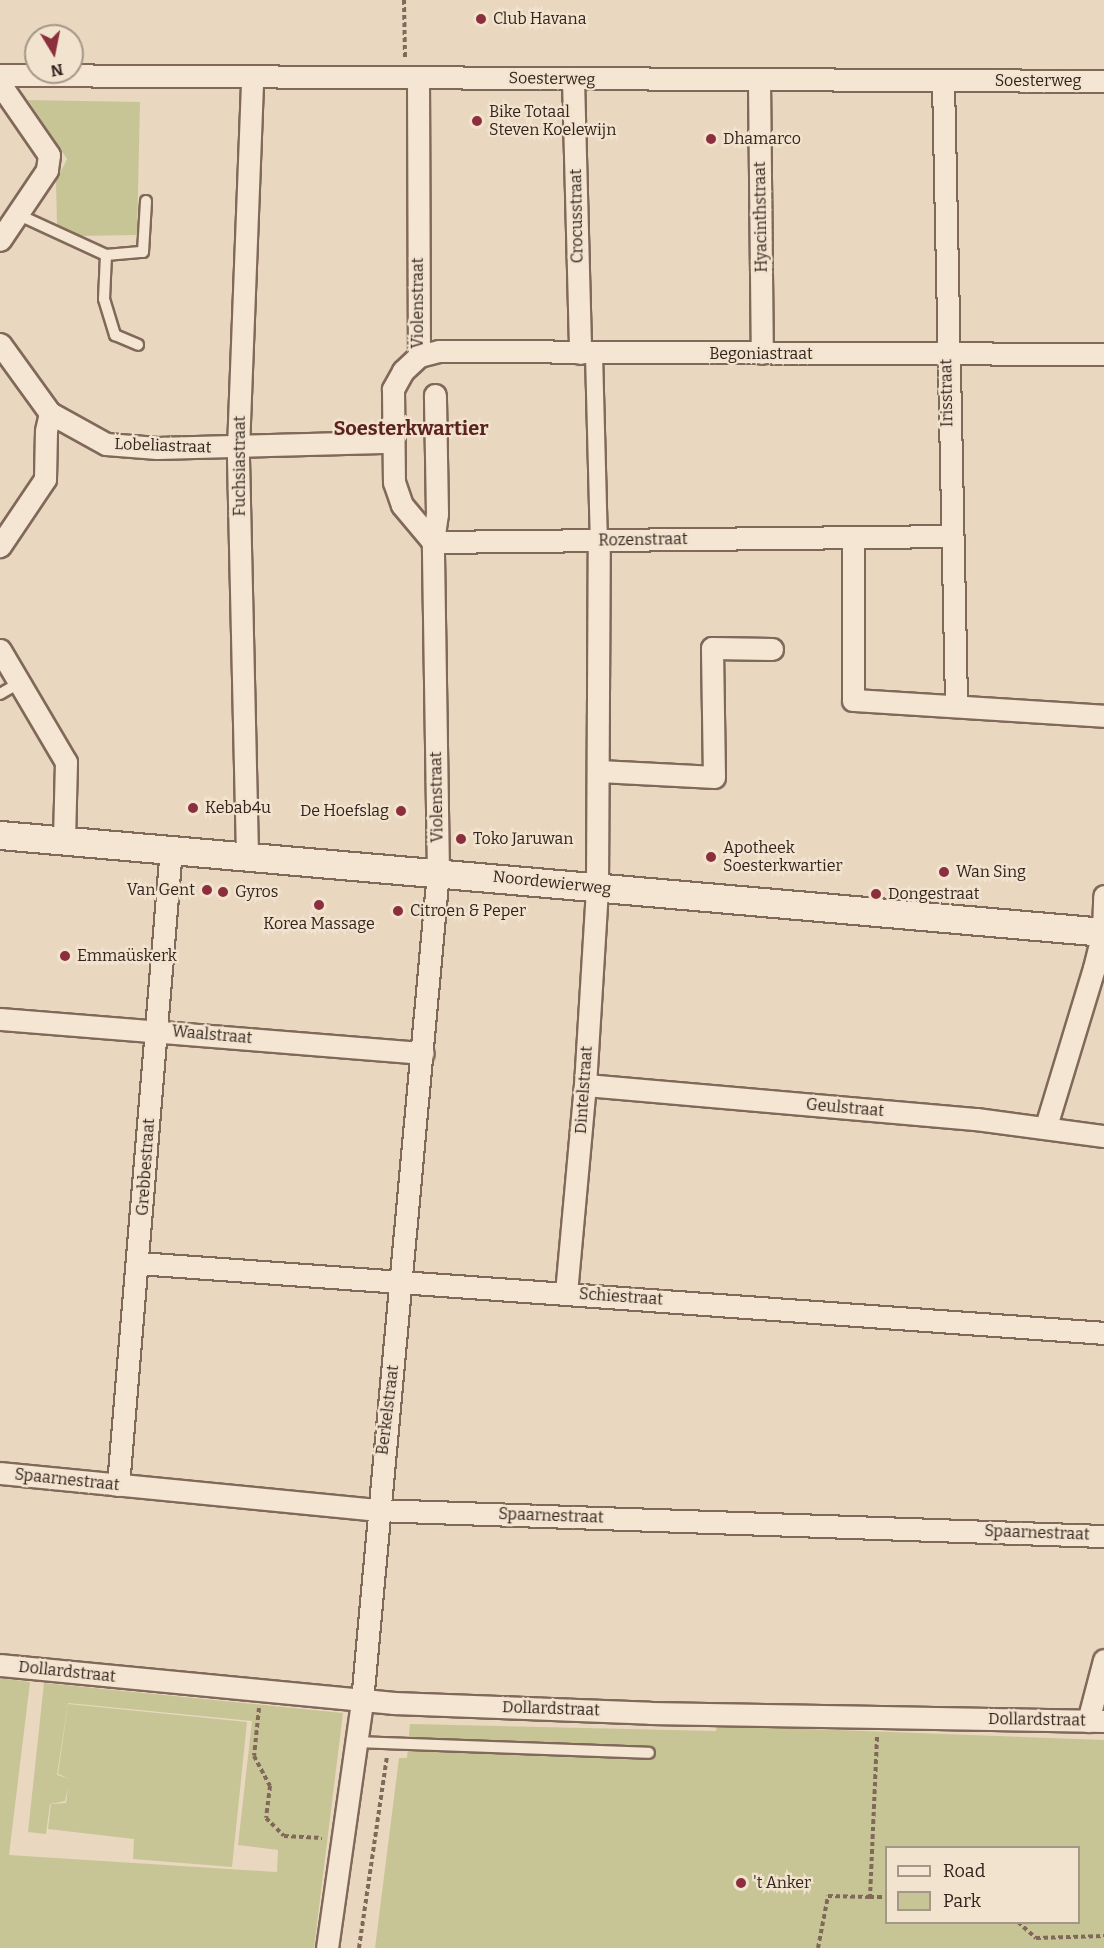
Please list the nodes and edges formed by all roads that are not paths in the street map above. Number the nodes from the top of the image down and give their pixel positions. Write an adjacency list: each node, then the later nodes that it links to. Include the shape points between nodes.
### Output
1 (0, 75): 2 (street, Soesterweg)
2 (252, 76): 3 (street, Soesterweg); 23 (street, Fuchsiastraat)
3 (411, 78): 4 (street, Soesterweg); 19 (street, Violenstraat)
4 (573, 79): 5 (street, Soesterweg); 15 (street, Crocusstraat)
5 (759, 81): 6 (street, Soesterweg); 16 (street, Hyacinthstraat)
6 (943, 81): 7 (street, Soesterweg); 18 (street, Irisstraat)
7 (1104, 81)
8 (0, 84): 10 (street, via 49,155 47,170)
9 (146, 201): 12 (lane, via 143,252)
10 (19, 215): 11 (street); 12 (lane)
11 (0, 240)
12 (106, 255): 14 (lane, via 104,299 115,335)
13 (0, 344): 21 (street)
14 (138, 345)
15 (587, 353): 16 (street, Begoniastraat); 19 (street, Begoniastraat, via 439,351); 26 (street)
16 (762, 353): 18 (street, Begoniastraat)
17 (1104, 354): 18 (street, Begoniastraat)
18 (946, 355): 24 (street, Irisstraat)
19 (419, 356): 22 (street, Violenstraat, via 393,389)
20 (435, 395): 27 (street, Violenstraat, via 437,514)
21 (50, 413): 23 (street, Lobeliastraat, via 106,444); 28 (street, via 45,479)
22 (392, 442): 23 (street, Lobeliastraat); 27 (street, Violenstraat, via 394,482 402,505)
23 (238, 448): 39 (street, Fuchsiastraat)
24 (951, 536): 25 (street, Rozenstraat); 33 (street, Irisstraat)
25 (853, 538): 26 (street, Rozenstraat); 33 (street, via 853,700)
26 (599, 540): 27 (street, Rozenstraat); 35 (street, Dintelstraat)
27 (433, 542): 40 (street, Violenstraat)
28 (0, 546)
29 (772, 649): 35 (street, via 712,648 714,777)
30 (0, 651): 31 (street)
31 (19, 683): 32 (lane); 37 (street, via 66,762)
32 (0, 694)
33 (956, 704): 34 (street)
34 (1104, 716)
35 (600, 771): 41 (street, Dintelstraat)
36 (0, 835): 37 (street, Noordewierweg)
37 (64, 839): 38 (street, Noordewierweg)
38 (171, 849): 39 (street, Noordewierweg); 45 (street, Grebbestraat)
39 (247, 855): 40 (street, Noordewierweg)
40 (438, 872): 41 (street, Noordewierweg); 46 (street, Berkelstraat)
41 (597, 887): 43 (street, Noordewierweg); 47 (street, Dintelstraat)
42 (1104, 896): 43 (street)
43 (1104, 932): 48 (street)
44 (0, 1019): 45 (street, Waalstraat)
45 (156, 1030): 46 (street, Waalstraat); 50 (street, Grebbestraat)
46 (423, 1053): 51 (street, Berkelstraat)
47 (585, 1086): 48 (street, Geulstraat); 52 (street, Dintelstraat)
48 (1046, 1126): 49 (street, Geulstraat)
49 (1104, 1136)
50 (138, 1263): 51 (street, Schiestraat); 55 (street, Grebbestraat)
51 (402, 1283): 52 (street, Schiestraat); 56 (street, Berkelstraat)
52 (566, 1293): 53 (street, Schiestraat)
53 (1104, 1333)
54 (0, 1473): 55 (street, Spaarnestraat)
55 (118, 1485): 56 (street, Spaarnestraat)
56 (376, 1510): 57 (street, Spaarnestraat); 60 (street, Berkelstraat)
57 (1104, 1536)
58 (1104, 1660): 61 (street)
59 (0, 1665): 60 (street, Dollardstraat)
60 (362, 1701): 61 (street, Dollardstraat); 62 (street, Berkelstraat)
61 (1096, 1721)
62 (354, 1742): 63 (lane); 64 (street, Berkelstraat)
63 (648, 1753)
64 (327, 1948)

